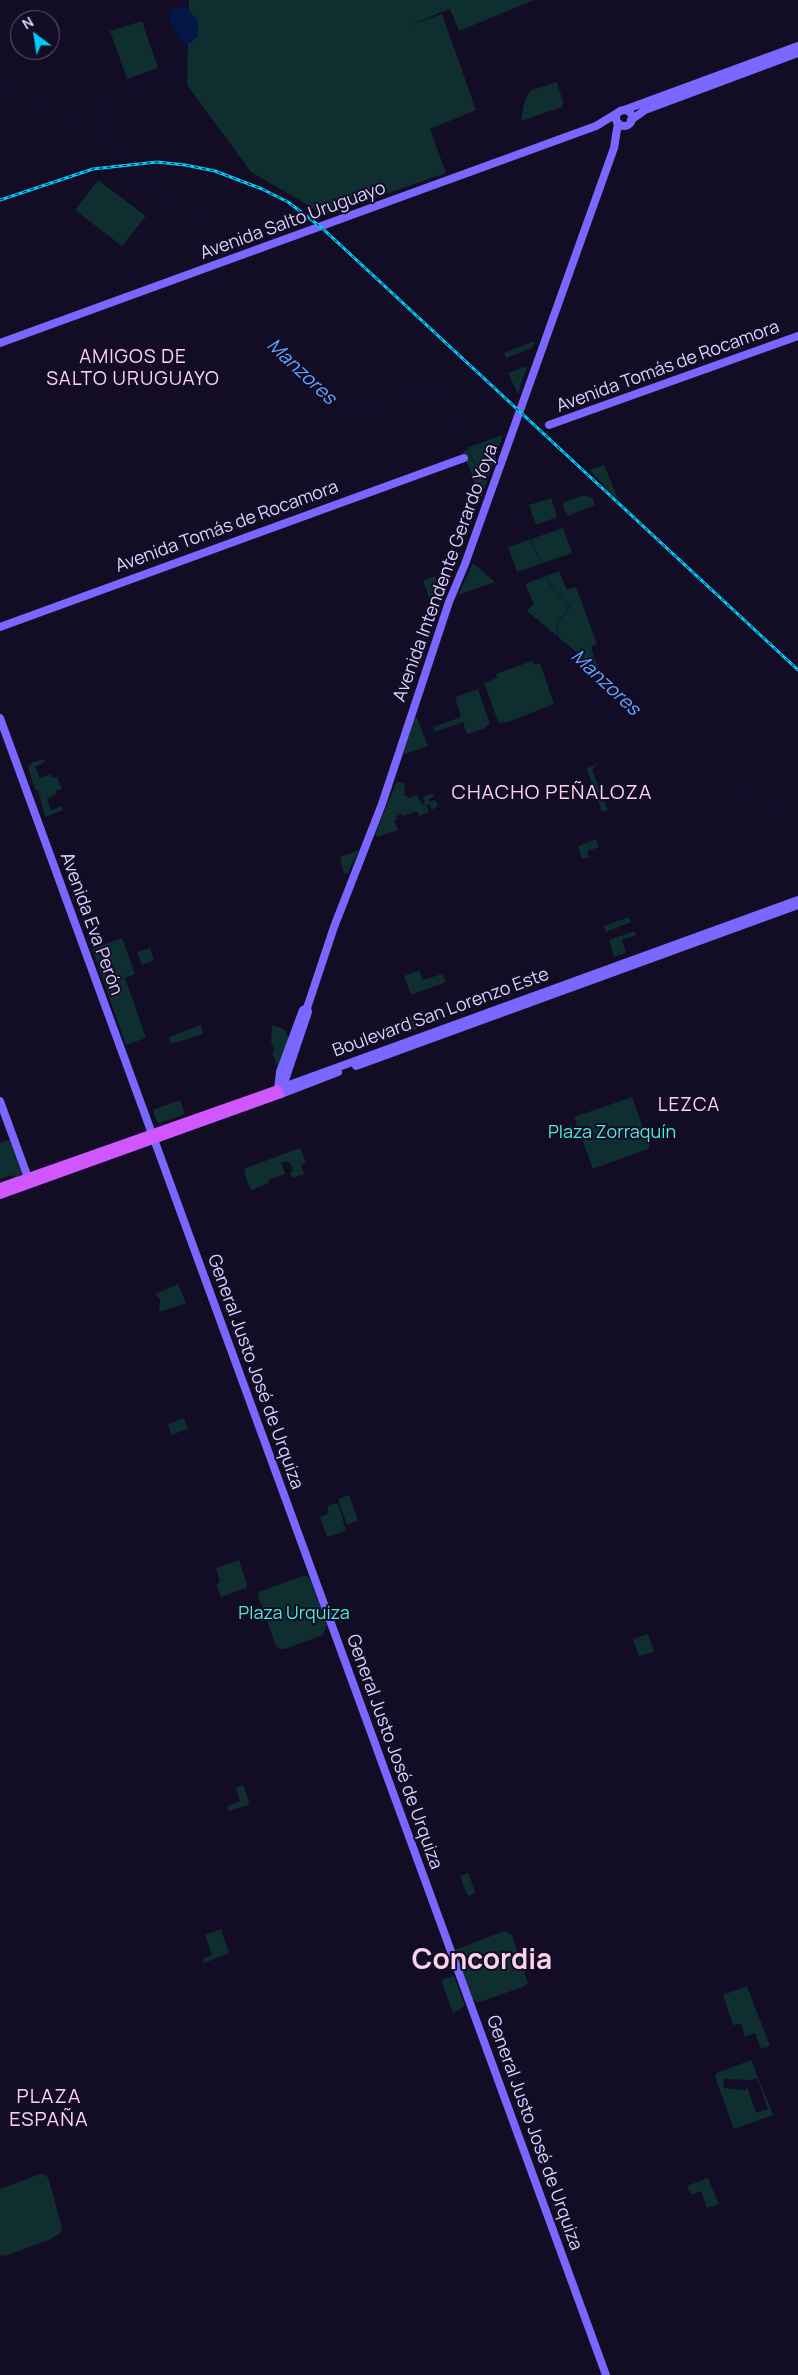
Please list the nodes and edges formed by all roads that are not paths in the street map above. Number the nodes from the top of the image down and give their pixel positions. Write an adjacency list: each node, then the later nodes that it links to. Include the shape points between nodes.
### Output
1 (798, 46): 3 (main road, Avenida Salto Uruguayo)
2 (798, 53): 4 (main road, Avenida Salto Uruguayo, via 644,110)
3 (622, 111): 4 (main road, Avenida Intendente Gerardo Yoya, via 616,116); 4 (main road, via 631,114); 5 (main road, Avenida Salto Uruguayo)
4 (624, 123): 5 (main road, Avenida Salto Uruguayo); 14 (main road, Avenida Intendente Gerardo Yoya, via 449,602 382,804 280,1072)
5 (596, 126): 7 (main road, Avenida Salto Uruguayo)
6 (798, 336): 8 (main road, Avenida Tomás de Rocamora)
7 (0, 343)
8 (549, 426)
9 (464, 458): 10 (main road, Avenida Tomás de Rocamora)
10 (0, 627)
11 (0, 718): 16 (main road, Avenida Eva Perón)
12 (798, 900): 14 (main road, Boulevard San Lorenzo Este)
13 (798, 905): 14 (main road, Boulevard San Lorenzo Este)
14 (280, 1090): 16 (main road, Boulevard San Lorenzo Este)
15 (0, 1101): 17 (main road)
16 (153, 1137): 17 (main road, Boulevard San Lorenzo Este); 20 (main road, General Justo José de Urquiza)
17 (29, 1181): 18 (main road); 19 (main road)
18 (0, 1188)
19 (0, 1195)
20 (606, 2375)

